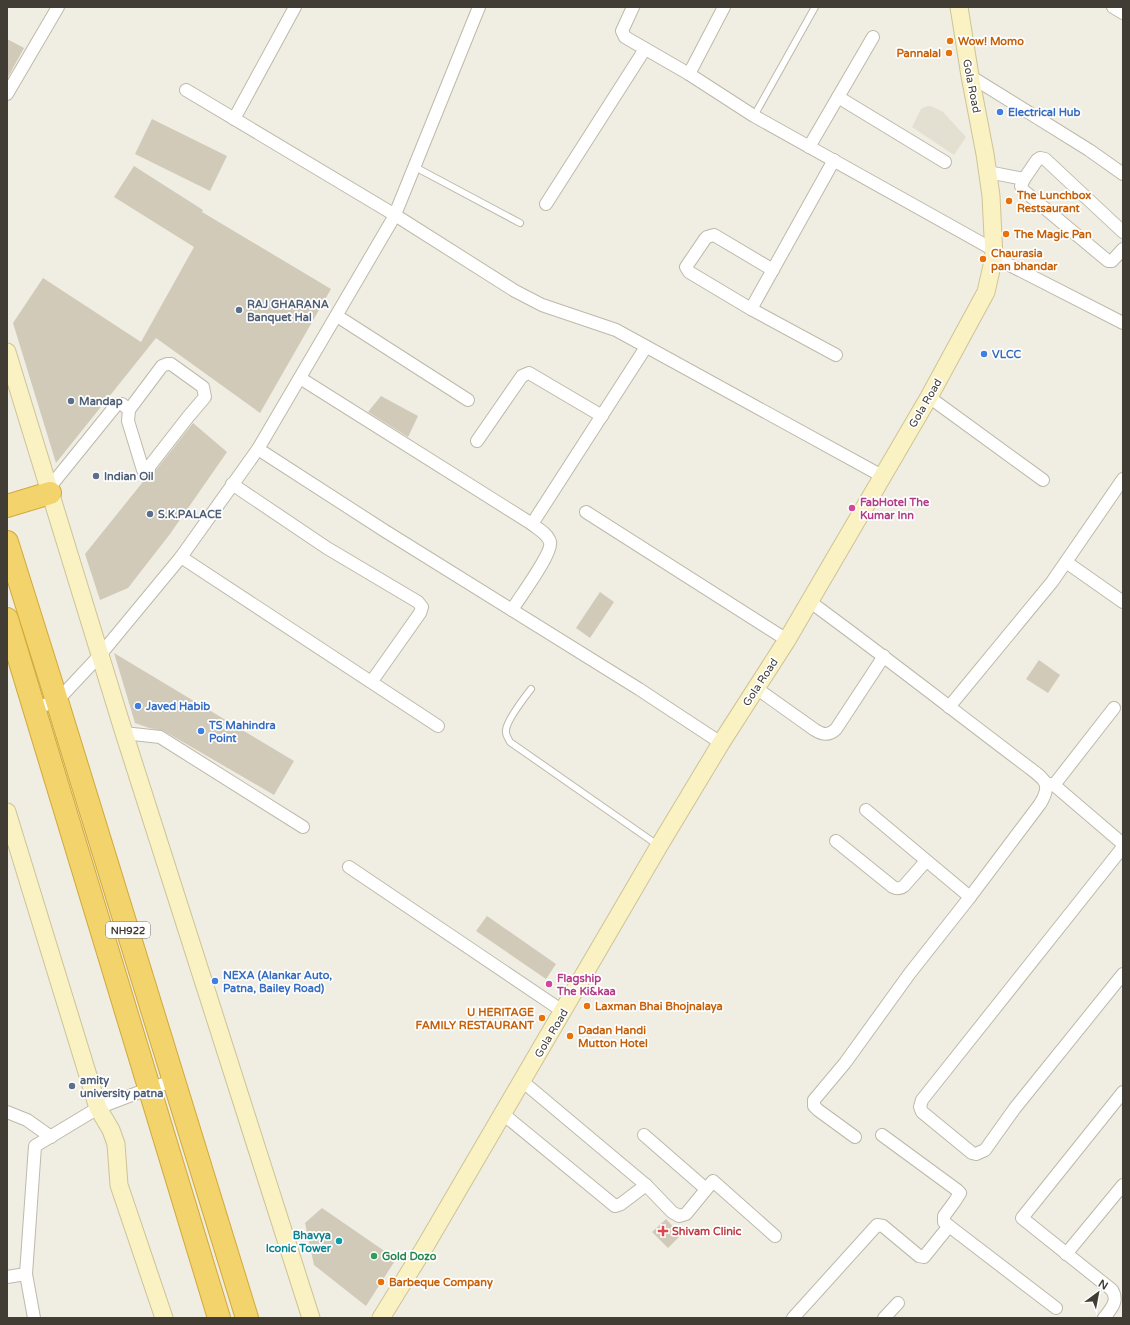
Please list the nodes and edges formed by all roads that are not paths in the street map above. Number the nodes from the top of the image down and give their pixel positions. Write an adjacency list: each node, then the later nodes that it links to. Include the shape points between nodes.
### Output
1 (58, 7): 15 (street)
2 (295, 7): 18 (street)
3 (479, 7): 22 (street)
4 (633, 7): 11 (street, via 623,28 623,34)
5 (724, 7): 12 (street)
6 (815, 7): 17 (lane)
7 (959, 7): 13 (street, Gola Road)
8 (1113, 7): 9 (street)
9 (1123, 13)
10 (873, 37): 16 (street)
11 (645, 49): 12 (street); 26 (street)
12 (689, 74): 17 (street)
13 (970, 76): 23 (street, Gola Road); 24 (street)
14 (186, 90): 18 (street)
15 (7, 94)
16 (838, 97): 19 (street); 21 (street)
17 (754, 116): 19 (street)
18 (234, 119): 27 (street)
19 (809, 147): 20 (street)
20 (834, 160): 31 (street); 32 (street)
21 (945, 162)
22 (414, 167): 27 (street); 28 (lane)
23 (988, 172): 25 (street); 31 (street, Gola Road)
24 (1123, 174)
25 (1024, 179): 29 (street, via 1037,160 1045,159); 30 (street, via 1021,186 1023,190 1108,261 1112,261)
26 (546, 204)
27 (395, 215): 34 (street); 36 (street, via 528,298 602,325)
28 (520, 223)
29 (1123, 232)
30 (1123, 250)
31 (994, 253): 35 (street); 40 (street, Gola Road, via 986,292)
32 (773, 270): 33 (street); 33 (street, via 714,235 705,239 687,264 689,272)
33 (751, 309): 38 (street)
34 (337, 316): 39 (street); 41 (street)
35 (1121, 318)
36 (646, 347): 43 (street); 46 (street)
37 (7, 352): 50 (street)
38 (836, 355)
39 (300, 378): 45 (street); 53 (street)
40 (929, 397): 46 (street, Gola Road); 48 (street)
41 (468, 400)
42 (129, 410): 42 (street, via 166,364 171,364 204,387 206,397 149,470 143,470 128,421); 50 (street, via 122,404 117,404)
43 (602, 416): 44 (street, via 529,373 522,376); 53 (street)
44 (477, 441)
45 (258, 449): 49 (street); 59 (street)
46 (882, 476): 57 (street, Gola Road)
47 (1123, 479): 56 (street)
48 (1043, 480)
49 (232, 484): 55 (street); 64 (street, via 327,548 418,602 422,607)
50 (50, 491): 51 (highway); 62 (street)
51 (7, 506)
52 (586, 512): 61 (street)
53 (532, 524): 59 (street, via 547,536 550,546 545,559)
54 (7, 542): 67 (highway, NH922)
55 (181, 557): 62 (street); 64 (street)
56 (1066, 562): 58 (street); 68 (street)
57 (809, 601): 61 (street, Gola Road); 63 (street)
58 (1123, 602)
59 (512, 610): 73 (street)
60 (7, 619): 69 (highway, NH922)
61 (787, 640): 65 (street, Gola Road)
62 (100, 655): 67 (street); 72 (street)
63 (884, 656): 65 (street, via 832,733 822,734 815,730); 68 (street)
64 (372, 681): 71 (street)
65 (756, 688): 73 (street, Gola Road)
66 (530, 689): 79 (lane, via 508,724 506,731 510,742)
67 (57, 700): 69 (street); 86 (highway, NH922)
68 (949, 706): 74 (street)
69 (34, 708): 88 (highway, NH922)
70 (1114, 708): 74 (street)
71 (438, 726)
72 (124, 733): 77 (street, via 160,737); 113 (street)
73 (721, 743): 79 (street, Gola Road)
74 (1050, 784): 80 (street); 83 (street, via 1040,804)
75 (866, 810): 81 (street)
76 (7, 812): 90 (street)
77 (303, 827)
78 (836, 841): 81 (street, via 896,888 904,886)
79 (659, 846): 85 (street, Gola Road)
80 (1123, 846): 84 (street, via 922,1100 922,1112 972,1153 984,1150)
81 (926, 860): 83 (street)
82 (349, 867): 85 (street)
83 (970, 897): 96 (street, via 910,973 845,1063 814,1100 814,1106 818,1110)
84 (1123, 974)
85 (564, 1012): 87 (street, Gola Road)
86 (174, 1081): 88 (street); 112 (highway, NH922)
87 (522, 1081): 92 (street, Gola Road); 97 (street)
88 (150, 1088): 90 (street); 111 (highway, NH922)
89 (1123, 1092): 102 (street, via 1022,1218)
90 (98, 1108): 95 (street); 110 (street, via 116,1144 119,1185)
91 (7, 1112): 95 (street, via 27,1120)
92 (503, 1114): 97 (street, via 615,1206); 108 (street, Gola Road)
93 (644, 1135): 99 (street)
94 (882, 1135): 100 (street, via 960,1193 944,1216 944,1222)
95 (50, 1136): 103 (street, via 35,1146)
96 (855, 1137)
97 (646, 1185): 99 (street, via 679,1216 686,1214)
98 (1123, 1186): 102 (street)
99 (706, 1189): 101 (street, via 713,1181)
100 (948, 1226): 107 (street); 114 (street, via 924,1257 919,1256 883,1226 877,1225)
101 (774, 1236)
102 (1066, 1254): 105 (street, via 1115,1294)
103 (26, 1274): 104 (street); 109 (street)
104 (7, 1277)
105 (1119, 1294): 116 (street)
106 (898, 1302): 115 (street)
107 (1056, 1308)
108 (383, 1317)
109 (34, 1318)
110 (164, 1318)
111 (219, 1318)
112 (246, 1318)
113 (311, 1318)
114 (793, 1318)
115 (884, 1318)
116 (1104, 1318)

